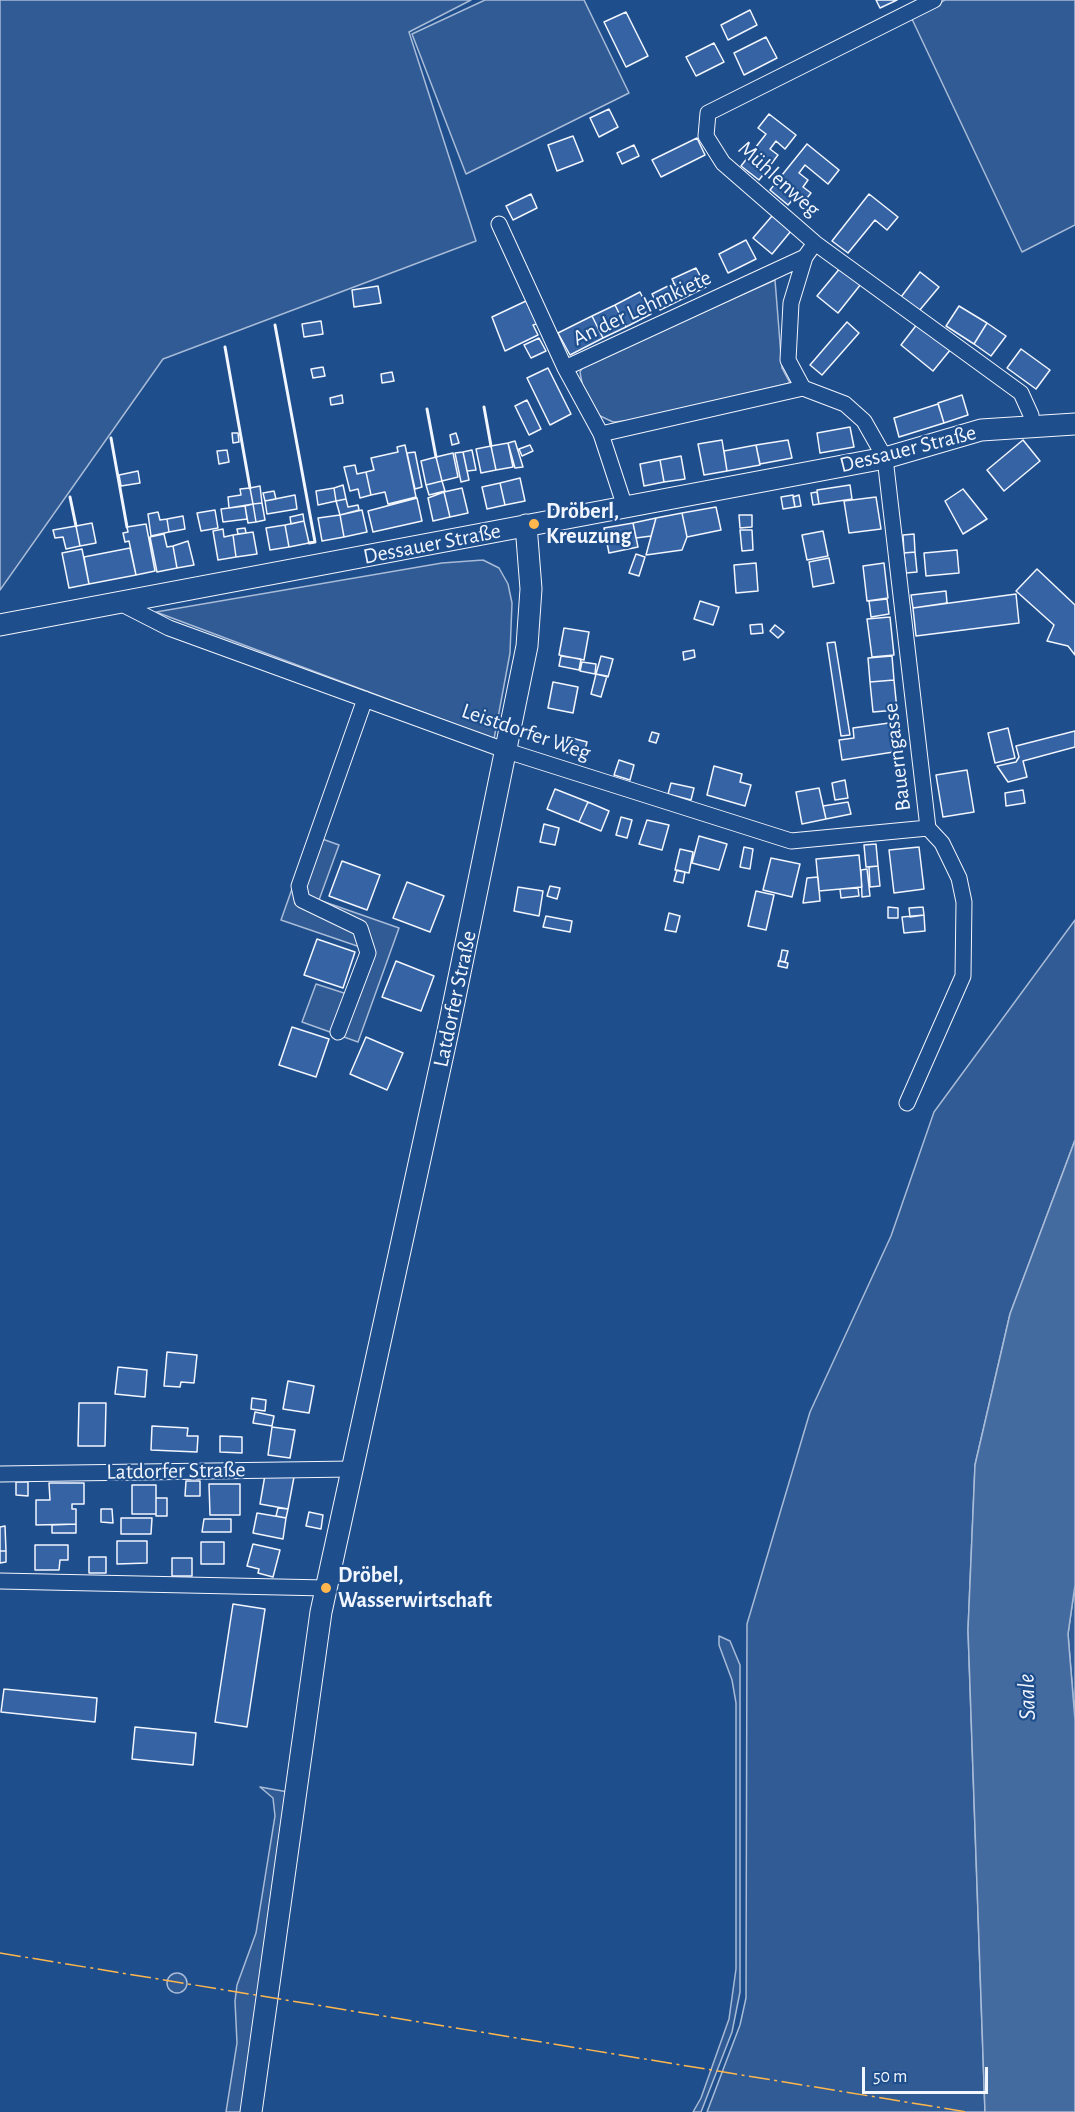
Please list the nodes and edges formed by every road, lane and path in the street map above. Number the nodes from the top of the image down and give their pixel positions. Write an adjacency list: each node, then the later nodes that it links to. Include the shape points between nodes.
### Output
1 (934, 0): 3 (street, Mühlenweg, via 708,113 706,136 723,163)
2 (499, 224): 5 (street)
3 (815, 243): 4 (street, An der Lehmkiete); 8 (street, Mühlenweg, via 1021,393 1031,415)
4 (805, 257): 5 (street, An der Lehmkiete); 6 (street, An der Lehmkiete, via 791,303 788,360)
5 (565, 368): 9 (street, An der Lehmkiete)
6 (803, 388): 9 (street); 10 (street, via 845,404 864,421)
7 (1075, 424): 8 (main road, Dessauer Straße)
8 (1031, 426): 10 (main road, Dessauer Straße, via 981,430)
9 (601, 434): 11 (street, An der Lehmkiete)
10 (885, 458): 11 (main road, Dessauer Straße); 17 (street, Bauerngasse)
11 (625, 507): 12 (main road, Dessauer Straße)
12 (526, 525): 13 (main road, Dessauer Straße); 16 (main road, Latdorfer Straße, via 531,589 527,646)
13 (122, 604): 14 (main road, Dessauer Straße); 15 (street, Leistdorfer Weg, via 169,628)
14 (0, 625)
15 (365, 699): 16 (street, Leistdorfer Weg); 18 (street, via 298,886 302,900 360,928 368,953)
16 (507, 751): 17 (street, Leistdorfer Weg, via 791,841); 20 (main road, Latdorfer Straße)
17 (928, 828): 19 (street, Bauerngasse, via 942,843 959,879 964,903 963,976)
18 (338, 1032)
19 (907, 1103)
20 (352, 1469): 21 (street, Latdorfer Straße); 23 (main road, Latdorfer Straße)
21 (0, 1474)
22 (0, 1581): 23 (street)
23 (326, 1588): 24 (main road, Latdorfer Straße)
24 (251, 2112)

